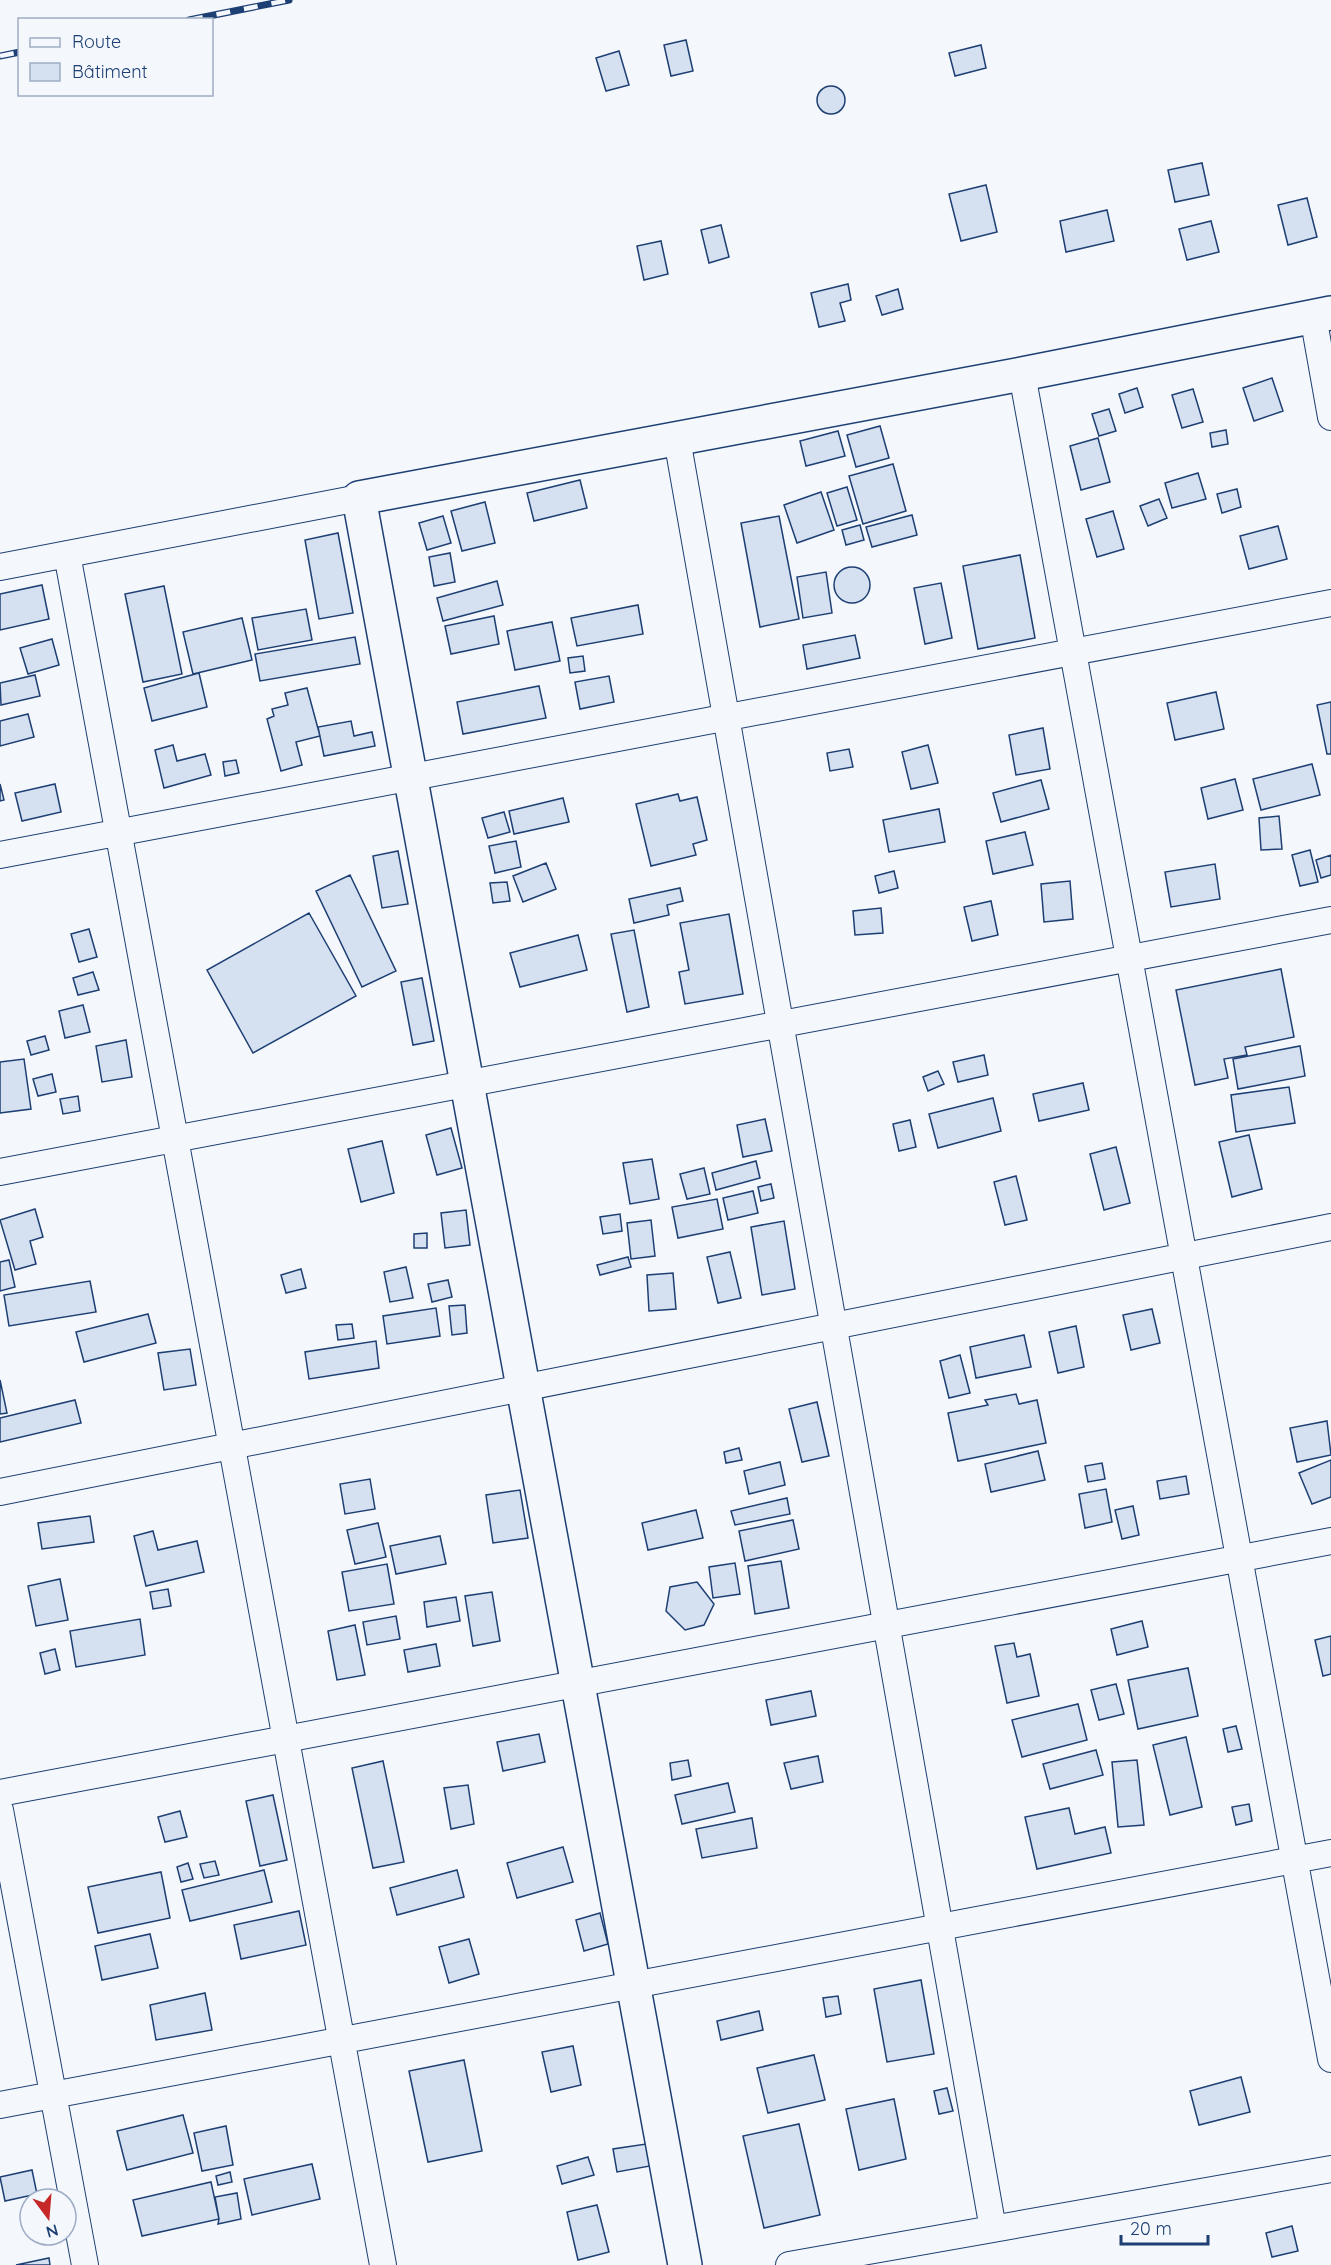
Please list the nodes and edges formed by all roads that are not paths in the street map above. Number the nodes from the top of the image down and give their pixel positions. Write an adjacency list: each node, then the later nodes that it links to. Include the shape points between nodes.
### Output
1 (1322, 314): 2 (main road); 3 (street)
2 (1022, 374): 4 (main road); 9 (street)
3 (1331, 417)
4 (677, 439): 5 (main road); 10 (street)
5 (359, 498): 6 (street); 11 (main road)
6 (67, 554): 7 (street); 12 (street)
7 (0, 567)
8 (1331, 603): 9 (street)
9 (1072, 652): 10 (street); 15 (street)
10 (726, 717): 11 (street); 16 (street)
11 (411, 777): 12 (street); 17 (main road)
12 (118, 832): 13 (street); 18 (street)
13 (0, 855)
14 (1331, 920): 15 (street)
15 (1129, 958): 16 (street); 21 (street)
16 (780, 1024): 17 (street); 22 (street)
17 (467, 1084): 18 (street); 23 (main road)
18 (174, 1138): 19 (street); 24 (street)
19 (0, 1172)
20 (1331, 1227): 21 (street)
21 (1183, 1256): 22 (street); 27 (street)
22 (834, 1326): 23 (street); 28 (street)
23 (523, 1388): 24 (street); 29 (main road)
24 (231, 1446): 25 (street); 30 (street)
25 (0, 1492)
26 (1331, 1541): 27 (street)
27 (1239, 1558): 28 (street); 34 (street)
28 (886, 1625): 29 (street); 35 (street)
29 (578, 1683): 30 (street); 36 (main road)
30 (285, 1738): 31 (street); 37 (street)
31 (0, 1792)
32 (0, 1810): 39 (street)
33 (1331, 1853): 34 (street)
34 (1294, 1860): 35 (street); 38 (street)
35 (939, 1927): 36 (street); 42 (street)
36 (633, 1985): 37 (street); 45 (main road)
37 (341, 2040): 39 (street); 44 (street)
38 (1331, 2059)
39 (53, 2095): 40 (street); 43 (street)
40 (0, 2105)
41 (1331, 2169): 42 (street)
42 (993, 2229): 46 (street)
43 (85, 2265)
44 (383, 2265)
45 (685, 2265)
46 (789, 2265)

